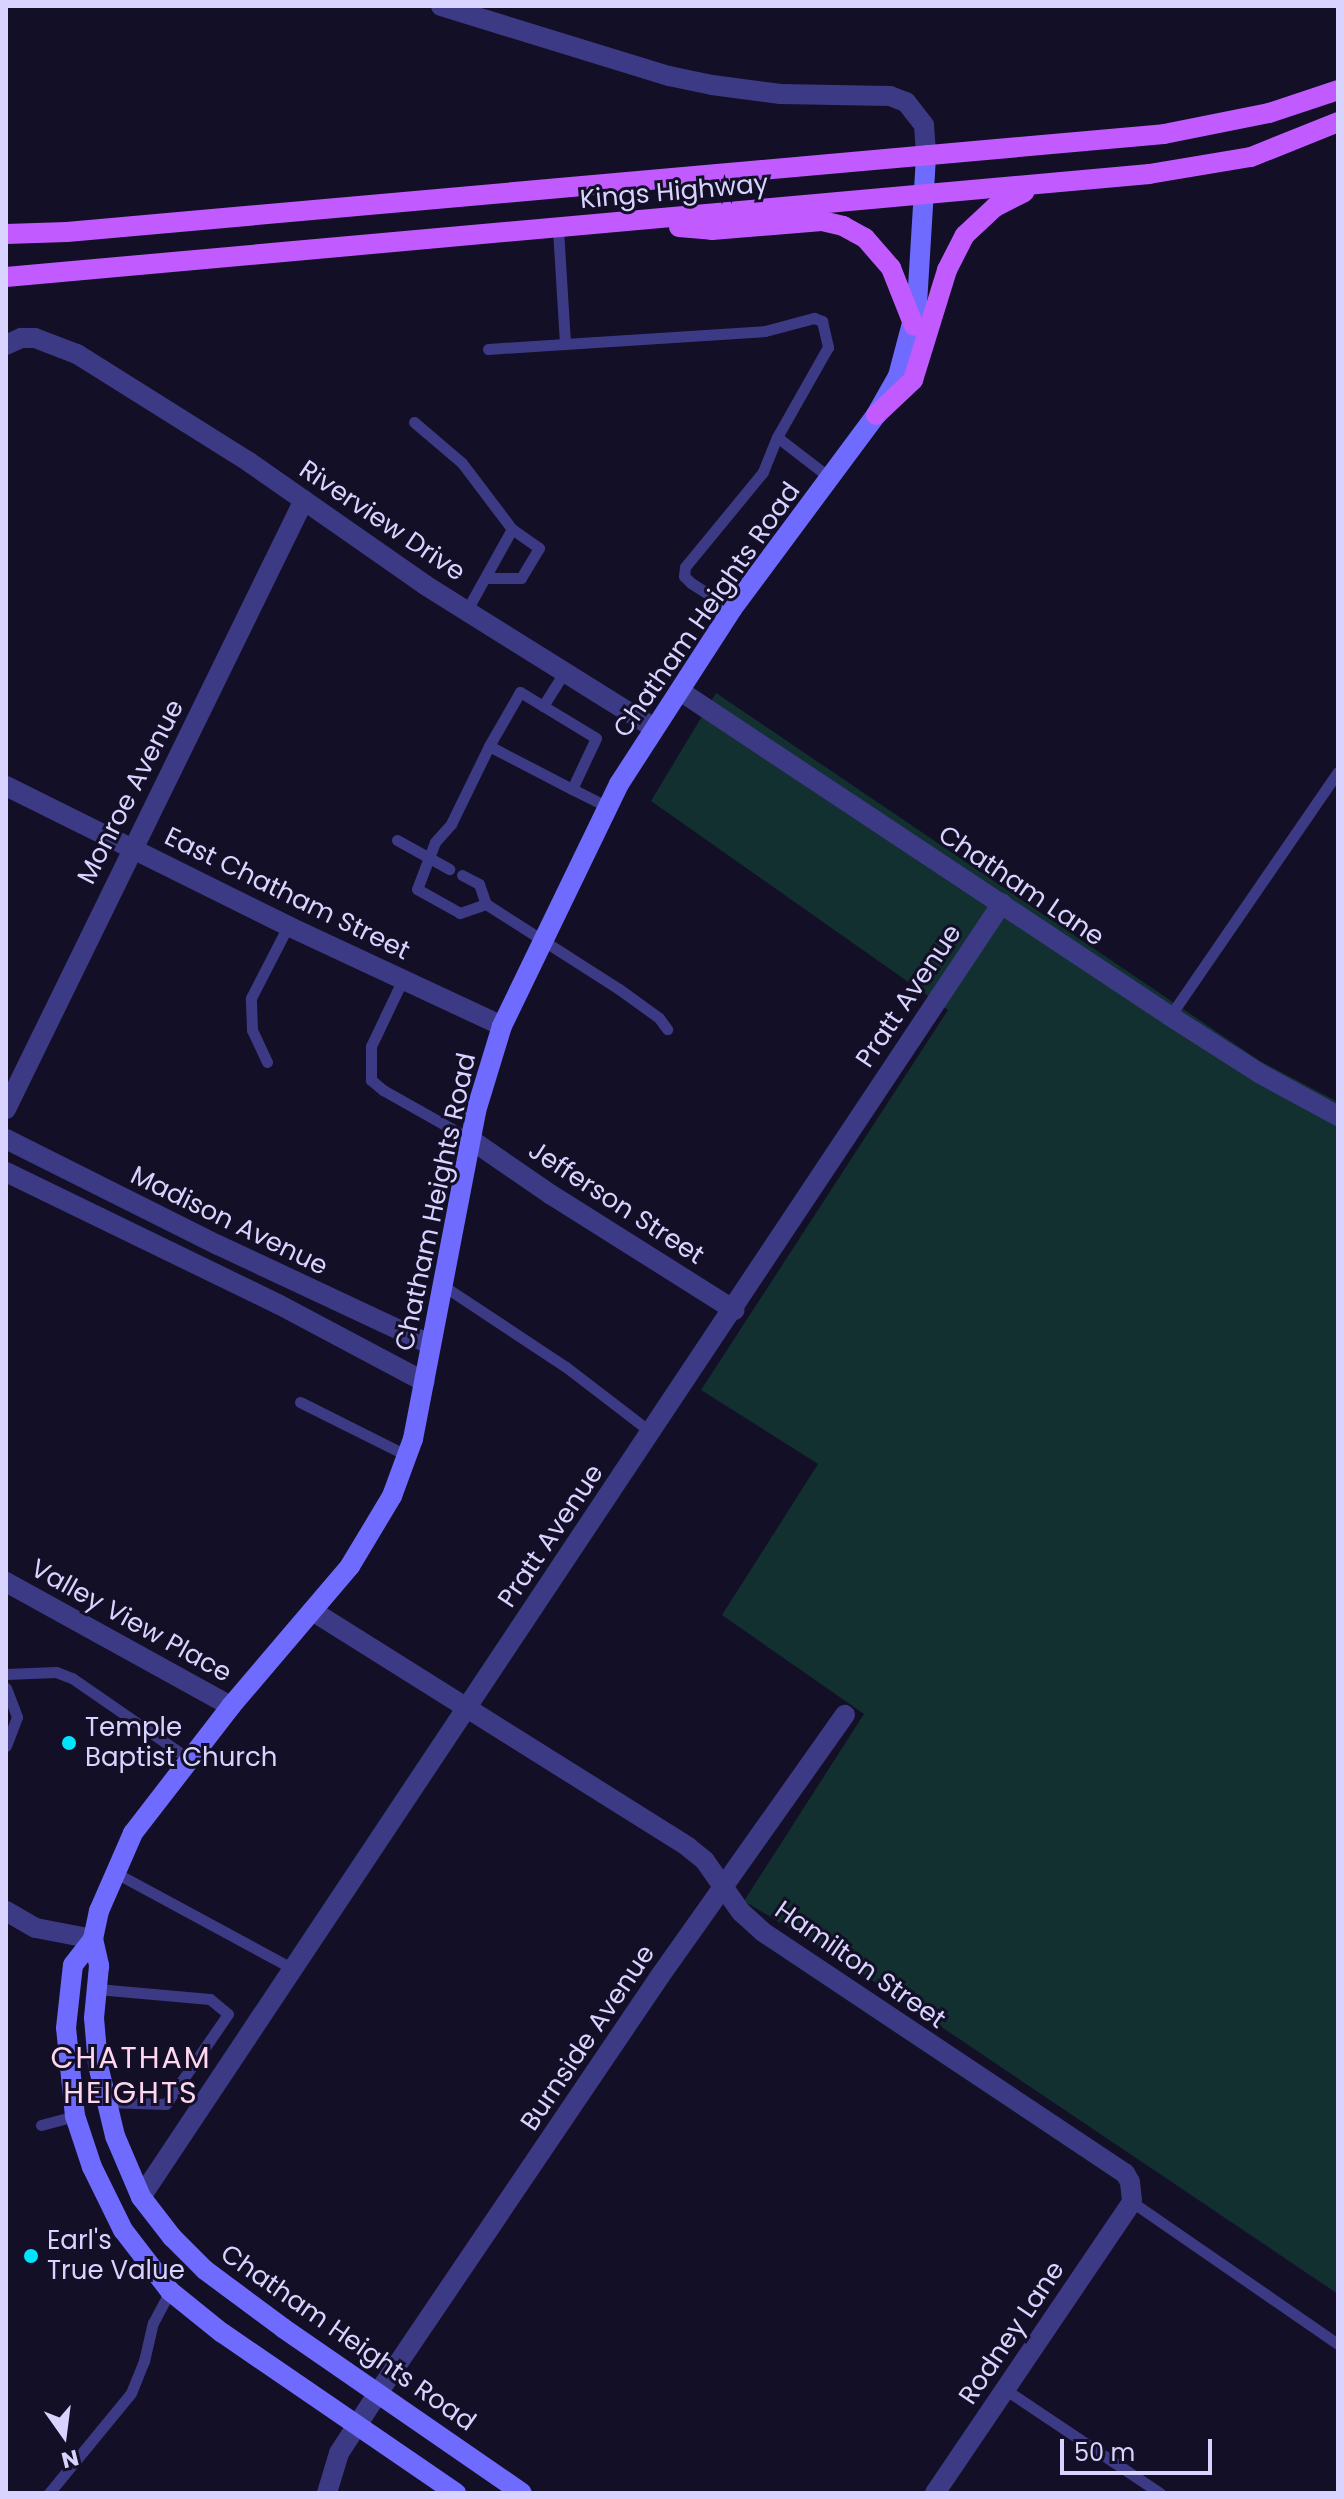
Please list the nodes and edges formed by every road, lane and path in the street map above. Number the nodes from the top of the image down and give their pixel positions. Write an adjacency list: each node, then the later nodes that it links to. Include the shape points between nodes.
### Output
1 (441, 6): 6 (street, via 698,82 780,94 890,96 906,102 924,125)
2 (1338, 90): 6 (main road, Kings Highway, via 1269,113 1164,134)
3 (1338, 122): 5 (main road, Kings Highway)
4 (1338, 130): 5 (main road)
5 (1294, 141): 7 (main road, Kings Highway, via 1204,167)
6 (926, 155): 8 (main road, Chatham Heights Road); 11 (main road, Kings Highway)
7 (1041, 185): 8 (main road, Kings Highway); 17 (main road, via 995,207 965,235 947,270 913,380)
8 (925, 196): 9 (main road, Kings Highway); 13 (main road, Chatham Heights Road)
9 (628, 223): 10 (main road, Kings Highway); 13 (main road, via 712,230 822,221 843,226 865,238 891,268)
10 (558, 229): 12 (main road, Kings Highway); 14 (lane)
11 (6, 234)
12 (6, 277)
13 (914, 326): 17 (main road, Chatham Heights Road, via 898,376)
14 (565, 344): 16 (lane); 19 (lane, via 765,331 814,318 822,321 828,347)
15 (6, 345): 21 (street, Riverview Drive, via 35,338 81,356)
16 (488, 349)
17 (876, 415): 20 (main road, Chatham Heights Road)
18 (414, 422): 22 (lane, via 462,463)
19 (777, 437): 20 (lane); 24 (lane, via 763,472 691,560 684,576)
20 (830, 478): 24 (main road, Chatham Heights Road)
21 (304, 500): 25 (street, Riverview Drive); 36 (street, Monroe Avenue)
22 (512, 529): 23 (lane); 23 (lane, via 539,548 521,578)
23 (486, 578): 25 (lane)
24 (732, 609): 27 (main road, Chatham Heights Road)
25 (467, 610): 26 (street, Riverview Drive)
26 (565, 671): 28 (lane); 29 (street, Riverview Drive)
27 (680, 691): 29 (main road, Chatham Heights Road); 40 (street, Chatham Lane)
28 (543, 706): 30 (lane, via 520,692); 33 (lane, via 596,738)
29 (654, 728): 34 (main road, Chatham Heights Road)
30 (489, 746): 33 (lane); 37 (lane)
31 (1338, 772): 45 (lane)
32 (6, 786): 36 (street, East Chatham Street)
33 (572, 789): 34 (lane)
34 (608, 807): 43 (main road, Chatham Heights Road)
35 (397, 840): 37 (lane)
36 (131, 848): 42 (street, East Chatham Street); 49 (street, Monroe Avenue)
37 (429, 859): 38 (lane); 41 (lane, via 417,889 460,913)
38 (449, 869)
39 (462, 875): 41 (lane, via 479,884)
40 (1002, 903): 45 (street, Chatham Lane); 55 (street, Pratt Avenue)
41 (486, 904): 43 (lane)
42 (288, 926): 44 (street, East Chatham Street); 48 (lane, via 251,998 252,1030)
43 (542, 937): 46 (main road, Chatham Heights Road); 47 (lane, via 659,1018)
44 (403, 979): 46 (street, East Chatham Street); 52 (lane, via 371,1046 371,1080)
45 (1170, 1016): 50 (street, Chatham Lane)
46 (502, 1026): 52 (main road, Chatham Heights Road)
47 (667, 1029)
48 (267, 1062)
49 (6, 1109)
50 (1338, 1116)
51 (6, 1139): 56 (street, Madison Avenue)
52 (470, 1139): 54 (main road, Chatham Heights Road); 55 (street, Jefferson Street)
53 (6, 1172): 57 (street, Madison Avenue)
54 (442, 1285): 56 (main road, Chatham Heights Road); 59 (lane, via 566,1367)
55 (734, 1310): 59 (street, Pratt Avenue)
56 (431, 1345): 57 (main road, Chatham Heights Road)
57 (425, 1382): 60 (main road, Chatham Heights Road)
58 (300, 1402): 60 (lane)
59 (652, 1433): 66 (street, Pratt Avenue)
60 (408, 1456): 62 (main road, Chatham Heights Road, via 372,1535)
61 (6, 1582): 65 (street, Valley View Place)
62 (314, 1612): 65 (main road, Chatham Heights Road); 66 (street, Hamilton Street)
63 (6, 1674): 69 (lane, via 56,1672 72,1678)
64 (6, 1688): 68 (lane, via 17,1717)
65 (231, 1706): 69 (main road, Chatham Heights Road)
66 (467, 1709): 71 (street, Hamilton Street, via 688,1847); 74 (street, Pratt Avenue)
67 (845, 1715): 71 (street, Burnside Avenue)
68 (6, 1746)
69 (189, 1759): 70 (main road, Chatham Heights Road, via 133,1833)
70 (114, 1872): 73 (main road, Chatham Heights Road); 74 (lane)
71 (724, 1888): 80 (street, Hamilton Street, via 763,1932 1125,2173); 84 (street, Burnside Avenue)
72 (6, 1911): 73 (street, via 36,1928)
73 (93, 1939): 75 (main road, Chatham Heights Road); 77 (main road, Chatham Heights Road, via 73,1965 66,2028)
74 (296, 1970): 79 (street, Pratt Avenue)
75 (97, 1989): 76 (main road, Chatham Heights Road, via 94,2018); 76 (lane, via 210,1999 228,2014 166,2104)
76 (106, 2102): 79 (main road, Chatham Heights Road)
77 (75, 2116): 78 (lane); 81 (main road, Chatham Heights Road, via 92,2167 123,2230)
78 (41, 2125)
79 (141, 2197): 84 (main road, Chatham Heights Road, via 205,2270)
80 (1132, 2202): 82 (lane); 83 (street, Rodney Lane)
81 (170, 2291): 85 (main road, Chatham Heights Road); 86 (lane, via 153,2323 131,2393)
82 (1338, 2344)
83 (1006, 2390): 90 (street, Rodney Lane); 91 (lane)
84 (378, 2393): 85 (street, Burnside Avenue); 89 (main road, Chatham Heights Road)
85 (358, 2426): 87 (street, Burnside Avenue, via 339,2453); 88 (main road, Chatham Heights Road)
86 (49, 2493)
87 (327, 2493)
88 (456, 2493)
89 (522, 2493)
90 (935, 2493)
91 (1160, 2493)

